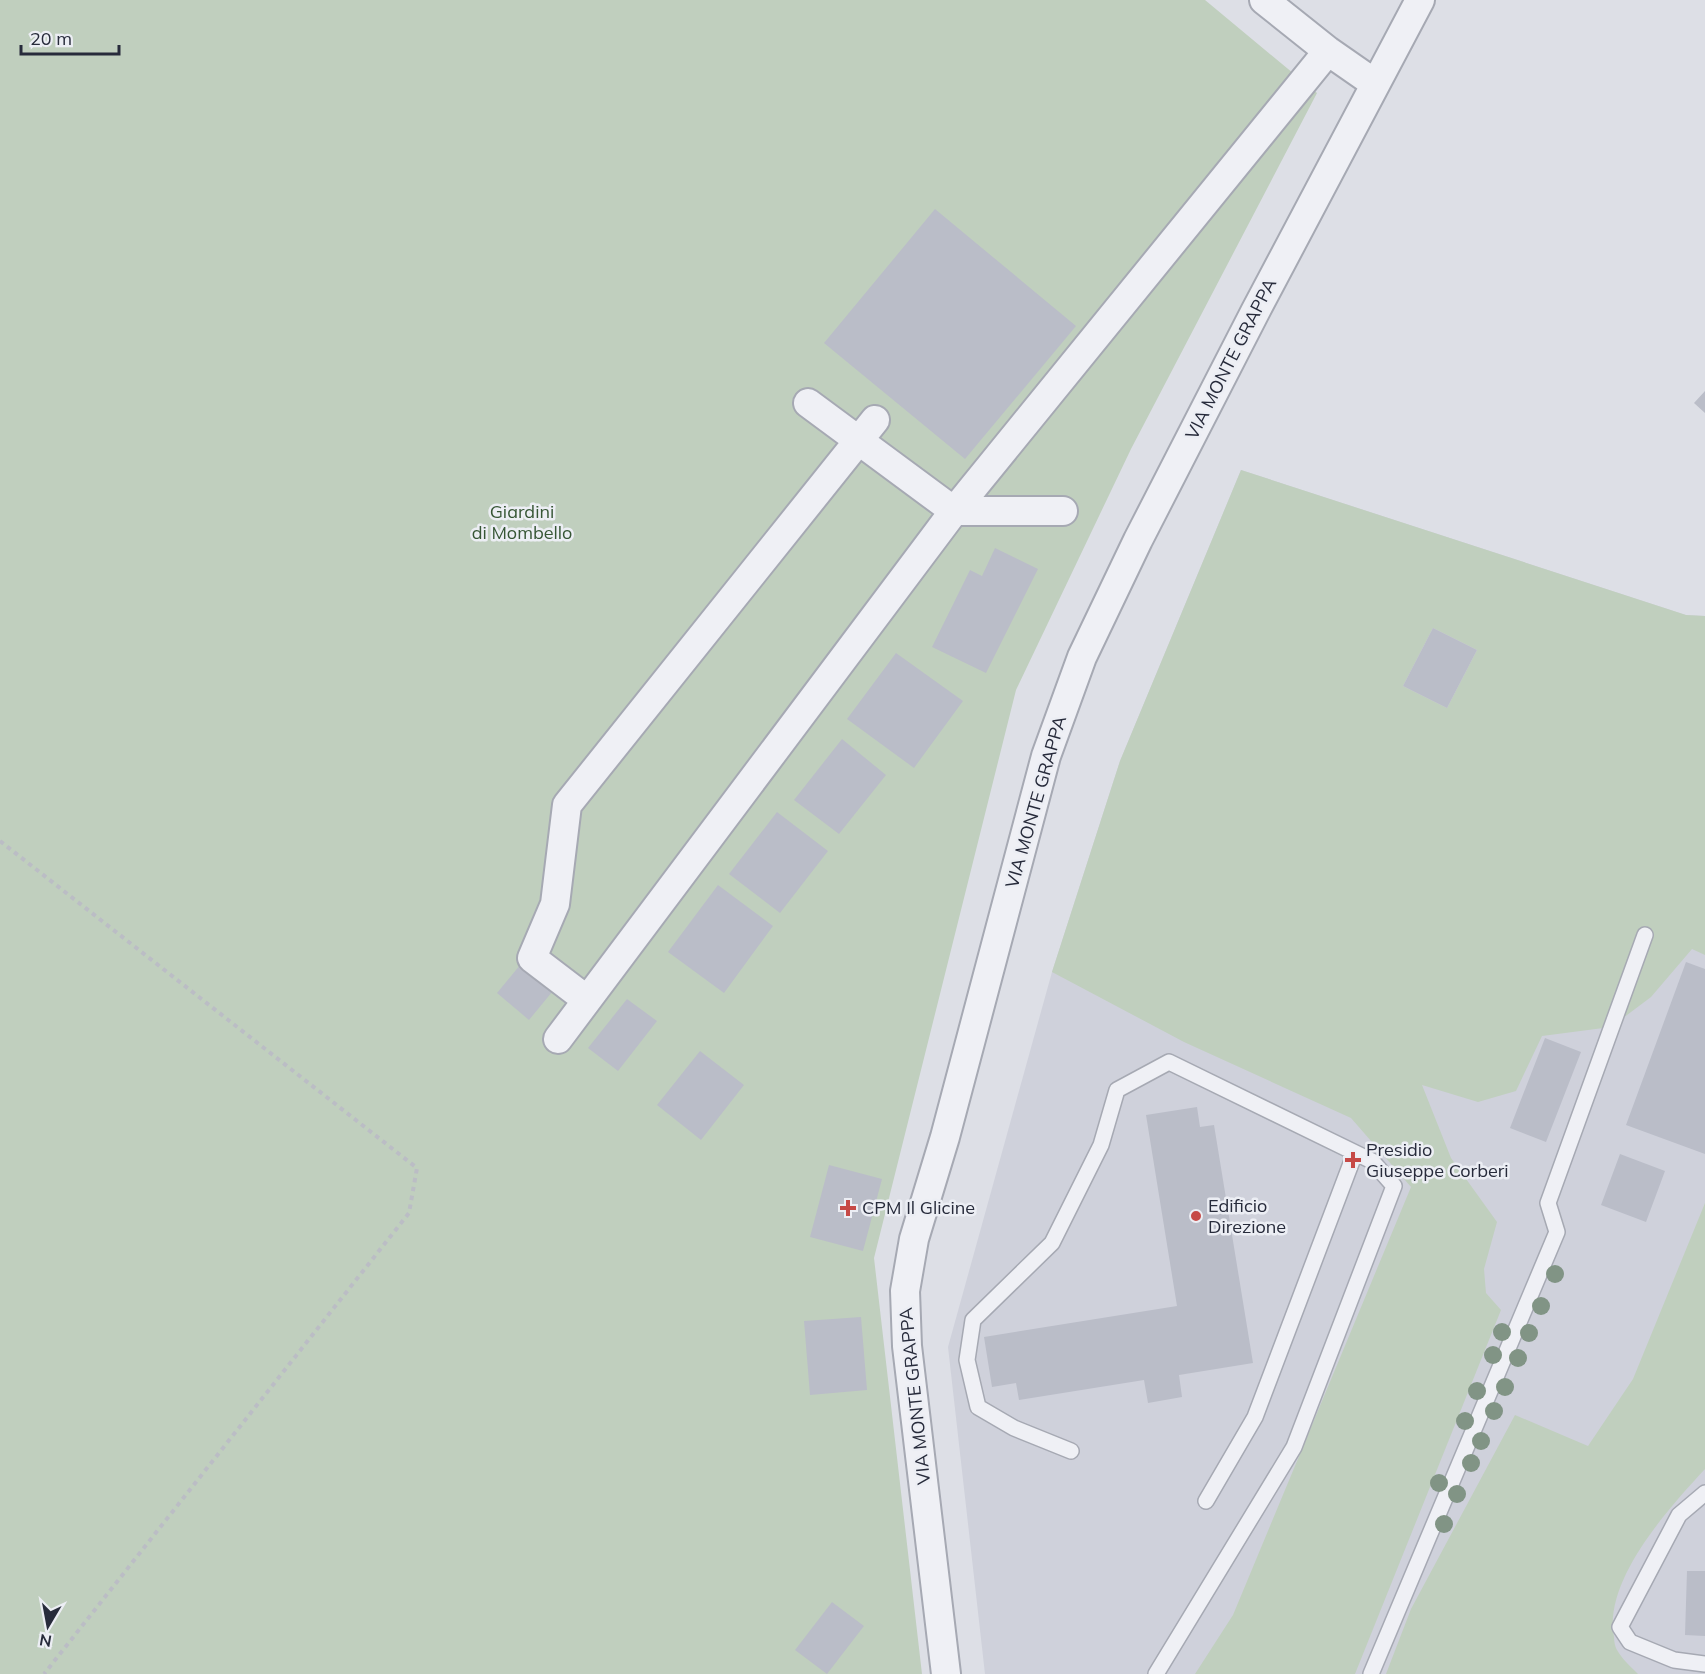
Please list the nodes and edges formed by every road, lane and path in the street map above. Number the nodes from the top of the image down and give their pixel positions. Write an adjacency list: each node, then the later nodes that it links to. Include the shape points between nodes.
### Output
1 (1264, 0): 3 (street)
2 (1420, 0): 4 (street, VIA MONTE GRAPPA)
3 (1328, 51): 4 (street); 7 (street)
4 (1374, 83): 19 (street, VIA MONTE GRAPPA, via 1143,530 1082,657 1046,756 914,1239 905,1291 907,1346)
5 (808, 403): 6 (street)
6 (867, 431): 7 (street); 11 (street, via 567,805 555,904 532,958)
7 (954, 511): 8 (street); 11 (street)
8 (1063, 511)
9 (0, 841): 18 (path, via 417,1168 409,1213)
10 (1645, 935): 21 (lane, via 1548,1203 1557,1232)
11 (587, 1000): 12 (street)
12 (558, 1039)
13 (1355, 1153): 14 (lane, via 1169,1062 1117,1090 1101,1145 1052,1243 973,1320 967,1360 978,1407 1014,1428); 16 (lane, via 1255,1417); 20 (lane, via 1372,1161 1394,1186 1294,1447)
14 (1071, 1450)
15 (1705, 1494): 17 (lane, via 1679,1515 1620,1627 1630,1642 1674,1660)
16 (1206, 1501)
17 (1705, 1664)
18 (44, 1674)
19 (946, 1674)
20 (1156, 1674)
21 (1371, 1674)

